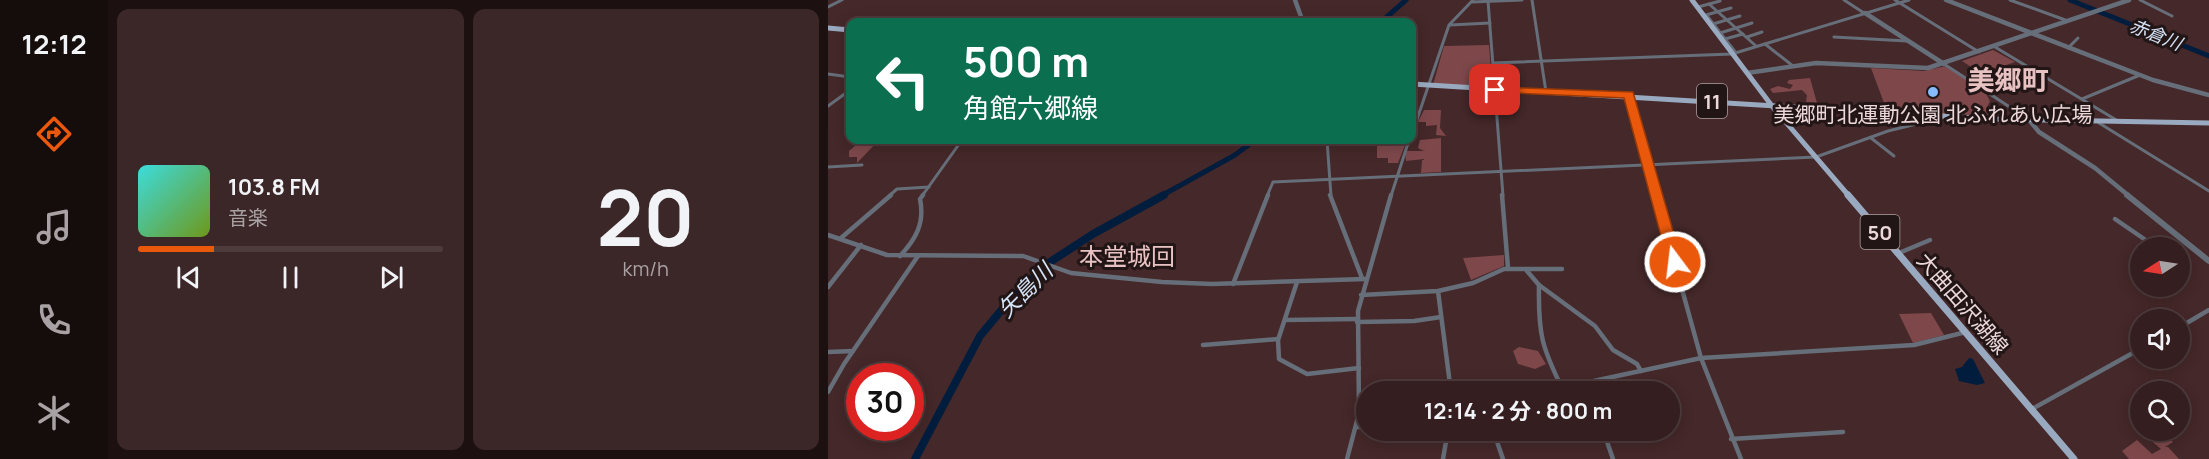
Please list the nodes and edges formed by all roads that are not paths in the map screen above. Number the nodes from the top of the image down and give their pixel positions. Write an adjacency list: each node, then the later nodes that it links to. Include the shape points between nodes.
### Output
1 (842, 0): 18 (street)
2 (1295, 0): 28 (street)
3 (1522, 0): 14 (street)
4 (1532, 0): 53 (street)
5 (1692, 0): 19 (main road, 大曲田沢湖線 / 50)
6 (1844, 0): 24 (street)
7 (1895, 0): 16 (street)
8 (1909, 0): 16 (street)
9 (1946, 0): 40 (street)
10 (2010, 0): 30 (street)
11 (2129, 0): 21 (street)
12 (2140, 0): 27 (street)
13 (1472, 1): 14 (street); 34 (street)
14 (1488, 1): 31 (street)
15 (1720, 1): 17 (street)
16 (1900, 3): 24 (street); 50 (street)
17 (1709, 4): 19 (street); 22 (street)
18 (828, 7)
19 (1699, 7): 25 (street); 51 (main road, 大曲田沢湖線 / 50)
20 (1731, 8): 22 (street)
21 (2101, 10): 23 (street)
22 (1718, 12): 25 (street); 29 (street)
23 (2094, 12): 30 (street)
24 (1865, 13): 45 (street); 46 (street)
25 (1706, 15): 33 (street)
26 (1740, 16): 29 (street)
27 (2172, 16)
28 (1302, 18)
29 (1728, 20): 33 (street); 36 (street)
30 (2068, 21): 40 (street)
31 (1490, 23): 34 (street); 54 (street)
32 (1752, 23): 36 (street)
33 (1713, 24): 39 (street)
34 (1449, 25): 63 (street)
35 (828, 28): 37 (main road)
36 (1736, 28): 39 (street); 41 (street)
37 (846, 30)
38 (1762, 32): 41 (street)
39 (1720, 33): 44 (street)
40 (2033, 34): 48 (street); 49 (street)
41 (1744, 35): 44 (street); 47 (street)
42 (1834, 37): 45 (street)
43 (2078, 38): 49 (street)
44 (1725, 39): 51 (street)
45 (1908, 41): 52 (street)
46 (1765, 44): 47 (street); 56 (street)
47 (1756, 46): 51 (street)
48 (1995, 46): 50 (street); 69 (street)
49 (2068, 48): 60 (street)
50 (1979, 52): 55 (street)
51 (1734, 53): 53 (street); 58 (main road, 大曲田沢湖線 / 50)
52 (1928, 53): 55 (street); 57 (street)
53 (1542, 61): 54 (street); 65 (street)
54 (1493, 63): 64 (street)
55 (1944, 64): 57 (street); 73 (street)
56 (1793, 66): 57 (street, via 1816,63); 58 (street)
57 (1935, 67)
58 (1748, 73): 71 (main road, 大曲田沢湖線 / 50)
59 (828, 74): 61 (street)
60 (2140, 75): 68 (street); 69 (street)
61 (846, 77)
62 (1416, 84): 63 (main road, 11)
63 (1430, 86): 64 (main road, 11); 74 (street)
64 (1495, 90): 65 (main road, 11); 87 (street)
65 (1546, 92): 67 (main road, 11)
66 (846, 93): 70 (street)
67 (1629, 95): 71 (main road, 11); 84 (street)
68 (2209, 95)
69 (2082, 99): 76 (street)
70 (828, 106)
71 (1772, 106): 72 (main road, 11); 83 (main road, 大曲田沢湖線 / 50)
72 (1947, 116): 73 (main road, 11); 78 (street)
73 (2030, 121): 75 (main road, 11); 101 (street, via 2039,132 2095,168)
74 (1416, 123)
75 (2099, 123): 76 (main road, 11); 91 (street)
76 (2121, 123): 77 (main road, 11)
77 (2209, 123)
78 (1870, 137): 82 (street); 83 (street)
79 (959, 144): 90 (street)
80 (1328, 144): 89 (street)
81 (1408, 144): 88 (street)
82 (1894, 156)
83 (1816, 157): 84 (street); 98 (main road, 大曲田沢湖線 / 50)
84 (1648, 164): 87 (street); 123 (street)
85 (862, 165): 86 (street)
86 (828, 167)
87 (1501, 171): 88 (street); 102 (street)
88 (1396, 176): 89 (street); 105 (street, via 1374,259)
89 (1328, 178): 105 (street, via 1329,191); 107 (street, via 1272,183)
90 (928, 187): 95 (street, via 897,189); 99 (street, via 920,200 924,212 918,236)
91 (2209, 191)
92 (2115, 219): 94 (street)
93 (828, 235): 95 (street)
94 (2141, 237)
95 (841, 238): 97 (street)
96 (1930, 240): 98 (street)
97 (861, 245): 99 (street, via 878,253); 109 (street)
98 (1899, 254): 117 (main road, 大曲田沢湖線 / 50)
99 (900, 256): 100 (street)
100 (918, 256): 107 (street, via 1023,256 1071,273); 120 (street)
101 (2209, 261)
102 (1508, 268): 104 (street); 110 (street, via 1473,283)
103 (1562, 268): 104 (street)
104 (1526, 270): 108 (street)
105 (1364, 278): 106 (street); 111 (street)
106 (1297, 282): 107 (street); 114 (street)
107 (1233, 284)
108 (1539, 285): 125 (street, via 1595,326 1613,350 1637,364); 128 (street, via 1538,320 1543,349)
109 (828, 286)
110 (1438, 291): 111 (street); 113 (street)
111 (1361, 295): 115 (street)
112 (2209, 310): 116 (street)
113 (1441, 317): 115 (street, via 1414,321); 127 (street)
114 (1285, 320): 115 (street); 118 (street)
115 (1357, 320): 124 (street)
116 (2190, 321)
117 (1966, 332): 123 (street, via 1914,345); 131 (main road, 大曲田沢湖線 / 50)
118 (1278, 339): 119 (street); 124 (street, via 1281,362 1307,374)
119 (1203, 345)
120 (854, 351): 121 (street); 130 (street)
121 (828, 352)
122 (2130, 355): 131 (street)
123 (1701, 358): 125 (street); 134 (street)
124 (1359, 368): 126 (street)
125 (1641, 371): 129 (street)
126 (1359, 381)
127 (1450, 381)
128 (1558, 381)
129 (1599, 381)
130 (828, 392)
131 (2032, 409): 143 (main road, 大曲田沢湖線 / 50)
132 (1356, 427): 138 (street)
133 (1843, 432): 134 (street)
134 (1731, 439): 142 (street)
135 (1446, 441): 139 (street)
136 (1497, 441): 140 (street)
137 (1607, 441): 141 (street)
138 (1347, 459)
139 (1443, 459)
140 (1503, 459)
141 (1613, 459)
142 (1741, 459)
143 (2074, 459)

